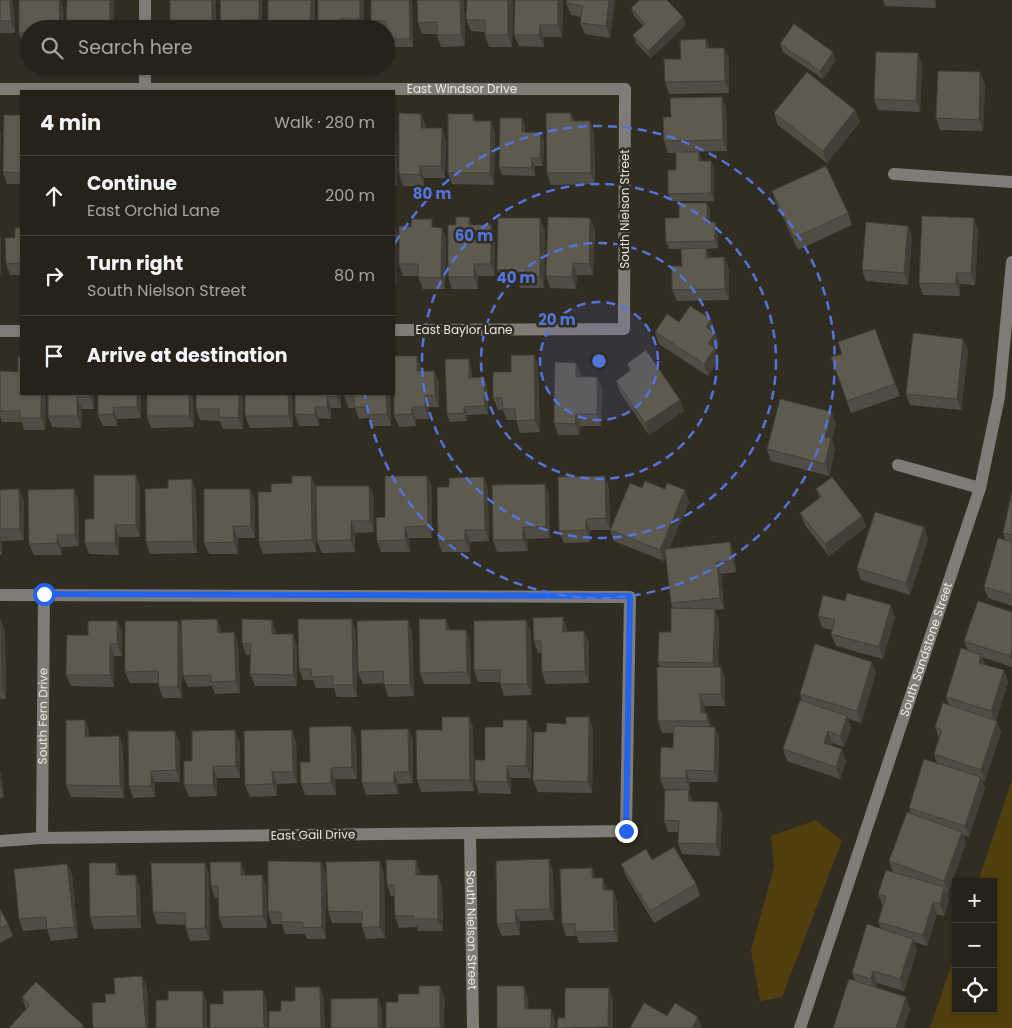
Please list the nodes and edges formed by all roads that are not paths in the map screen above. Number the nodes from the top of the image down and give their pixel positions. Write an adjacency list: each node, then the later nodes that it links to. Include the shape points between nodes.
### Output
1 (145, 0): 2 (street)
2 (145, 20)
3 (145, 75): 5 (street)
4 (0, 89): 5 (street, East Windsor Drive)
5 (145, 89): 6 (street, East Windsor Drive)
6 (625, 89): 10 (street, South Nielson Street)
7 (894, 174): 8 (street)
8 (1012, 182)
9 (1012, 262): 15 (street, South Sandstone Street, via 999,397)
10 (624, 329): 11 (street, East Baylor Lane)
11 (395, 330)
12 (0, 331): 13 (street)
13 (20, 331)
14 (898, 465): 15 (street)
15 (980, 488): 22 (street, South Sandstone Street)
16 (44, 594): 17 (street); 18 (street, East Gail Drive, via 630,596 626,831); 19 (street, South Fern Drive)
17 (0, 595)
18 (470, 834): 19 (street, East Gail Drive); 21 (street, South Nielson Street)
19 (42, 838): 20 (street, East Gail Drive)
20 (0, 841)
21 (473, 1028)
22 (800, 1028)

